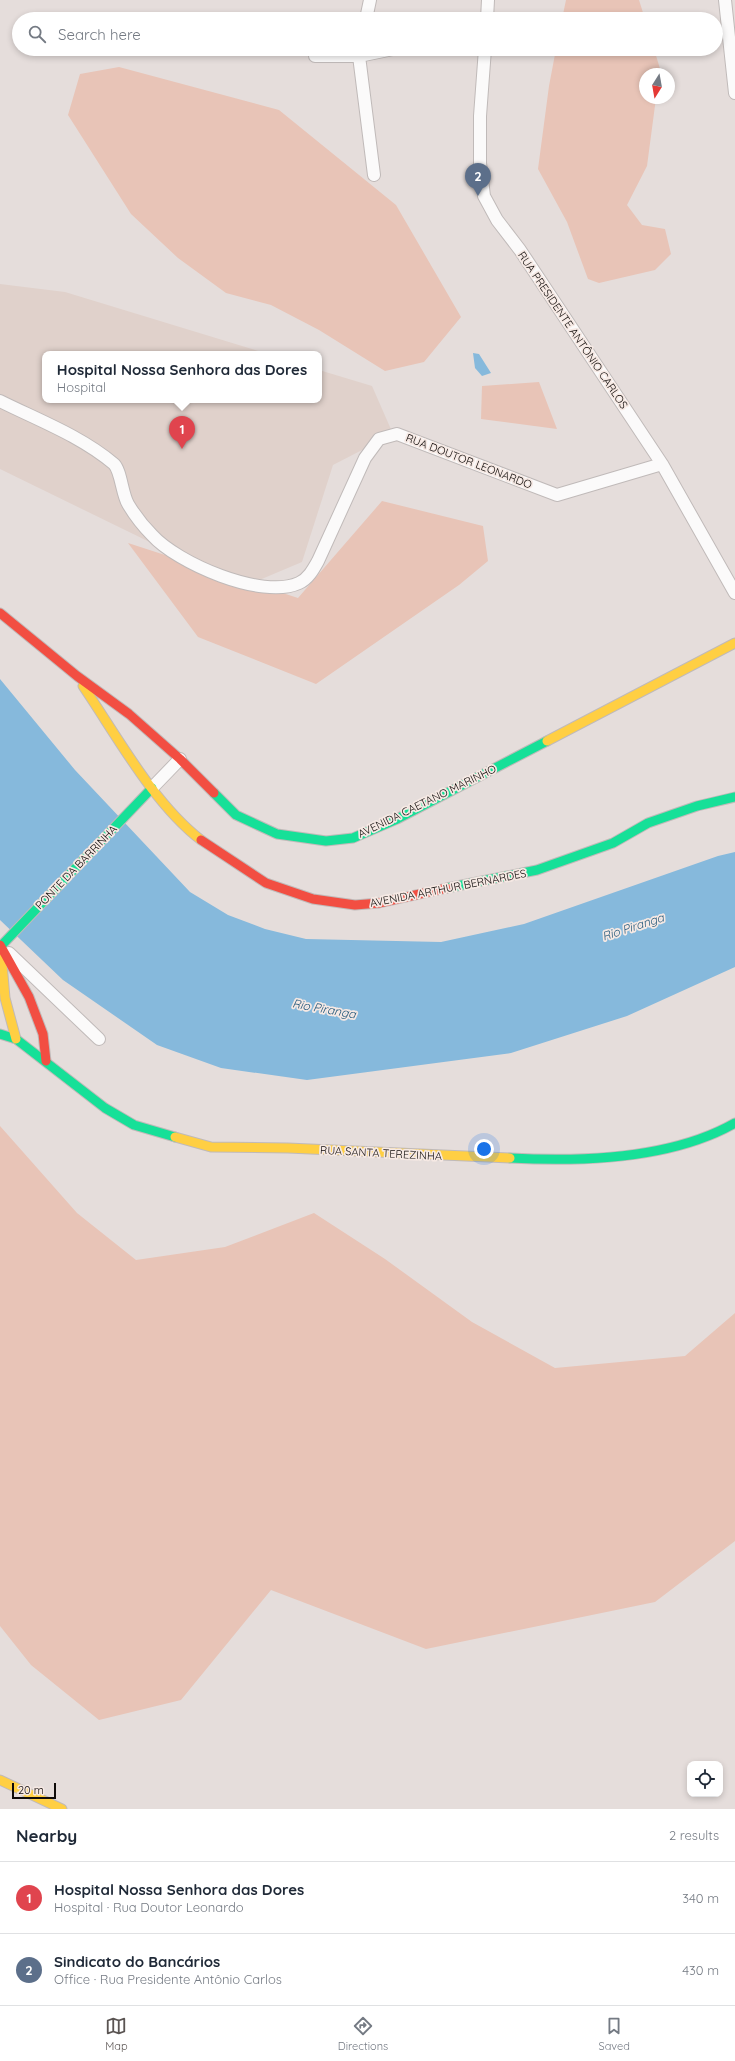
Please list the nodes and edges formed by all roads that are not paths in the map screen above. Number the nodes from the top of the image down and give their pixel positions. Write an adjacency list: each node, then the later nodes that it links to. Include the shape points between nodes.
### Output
1 (370, 0): 4 (street)
2 (488, 0): 5 (street)
3 (725, 0): 8 (street)
4 (367, 12)
5 (487, 12)
6 (359, 56): 9 (street)
7 (484, 56): 11 (street, RUA PRESIDENTE ANTÔNIO CARLOS, via 480,116 480,163 484,196)
8 (735, 93)
9 (374, 175)
10 (0, 401): 11 (street, RUA DOUTOR LEONARDO, via 86,444 115,465 127,503 152,535 166,548 182,559 259,586 287,586 299,583 310,575 365,458 379,439 397,434 557,495)
11 (662, 464): 12 (street, RUA PRESIDENTE ANTÔNIO CARLOS)
12 (735, 593)
13 (0, 613): 15 (street)
14 (734, 644): 16 (street, AVENIDA CAETANO MARINHO, via 397,818 365,833 341,840 295,838 270,832 250,823 236,815)
15 (77, 676): 16 (street, AVENIDA CAETANO MARINHO, via 129,714); 17 (street, AVENIDA ARTHUR BERNARDES)
16 (180, 760): 17 (street)
17 (152, 788): 18 (street, AVENIDA ARTHUR BERNARDES, via 186,828 266,883 313,899 355,905 379,903 536,870 613,843 648,823 697,806); 19 (street, PONTE DA BARRINHA)
18 (735, 797)
19 (2, 943): 21 (street, via 5,998); 22 (street); 23 (street, via 43,1034)
20 (0, 1034): 21 (street, RUA SANTA TEREZINHA)
21 (16, 1039): 23 (street, RUA SANTA TEREZINHA)
22 (99, 1039)
23 (46, 1061): 24 (street, RUA SANTA TEREZINHA, via 105,1108 134,1124 211,1147 548,1160 638,1154 684,1145)
24 (735, 1123)
25 (0, 1780): 26 (street)
26 (62, 1809)

